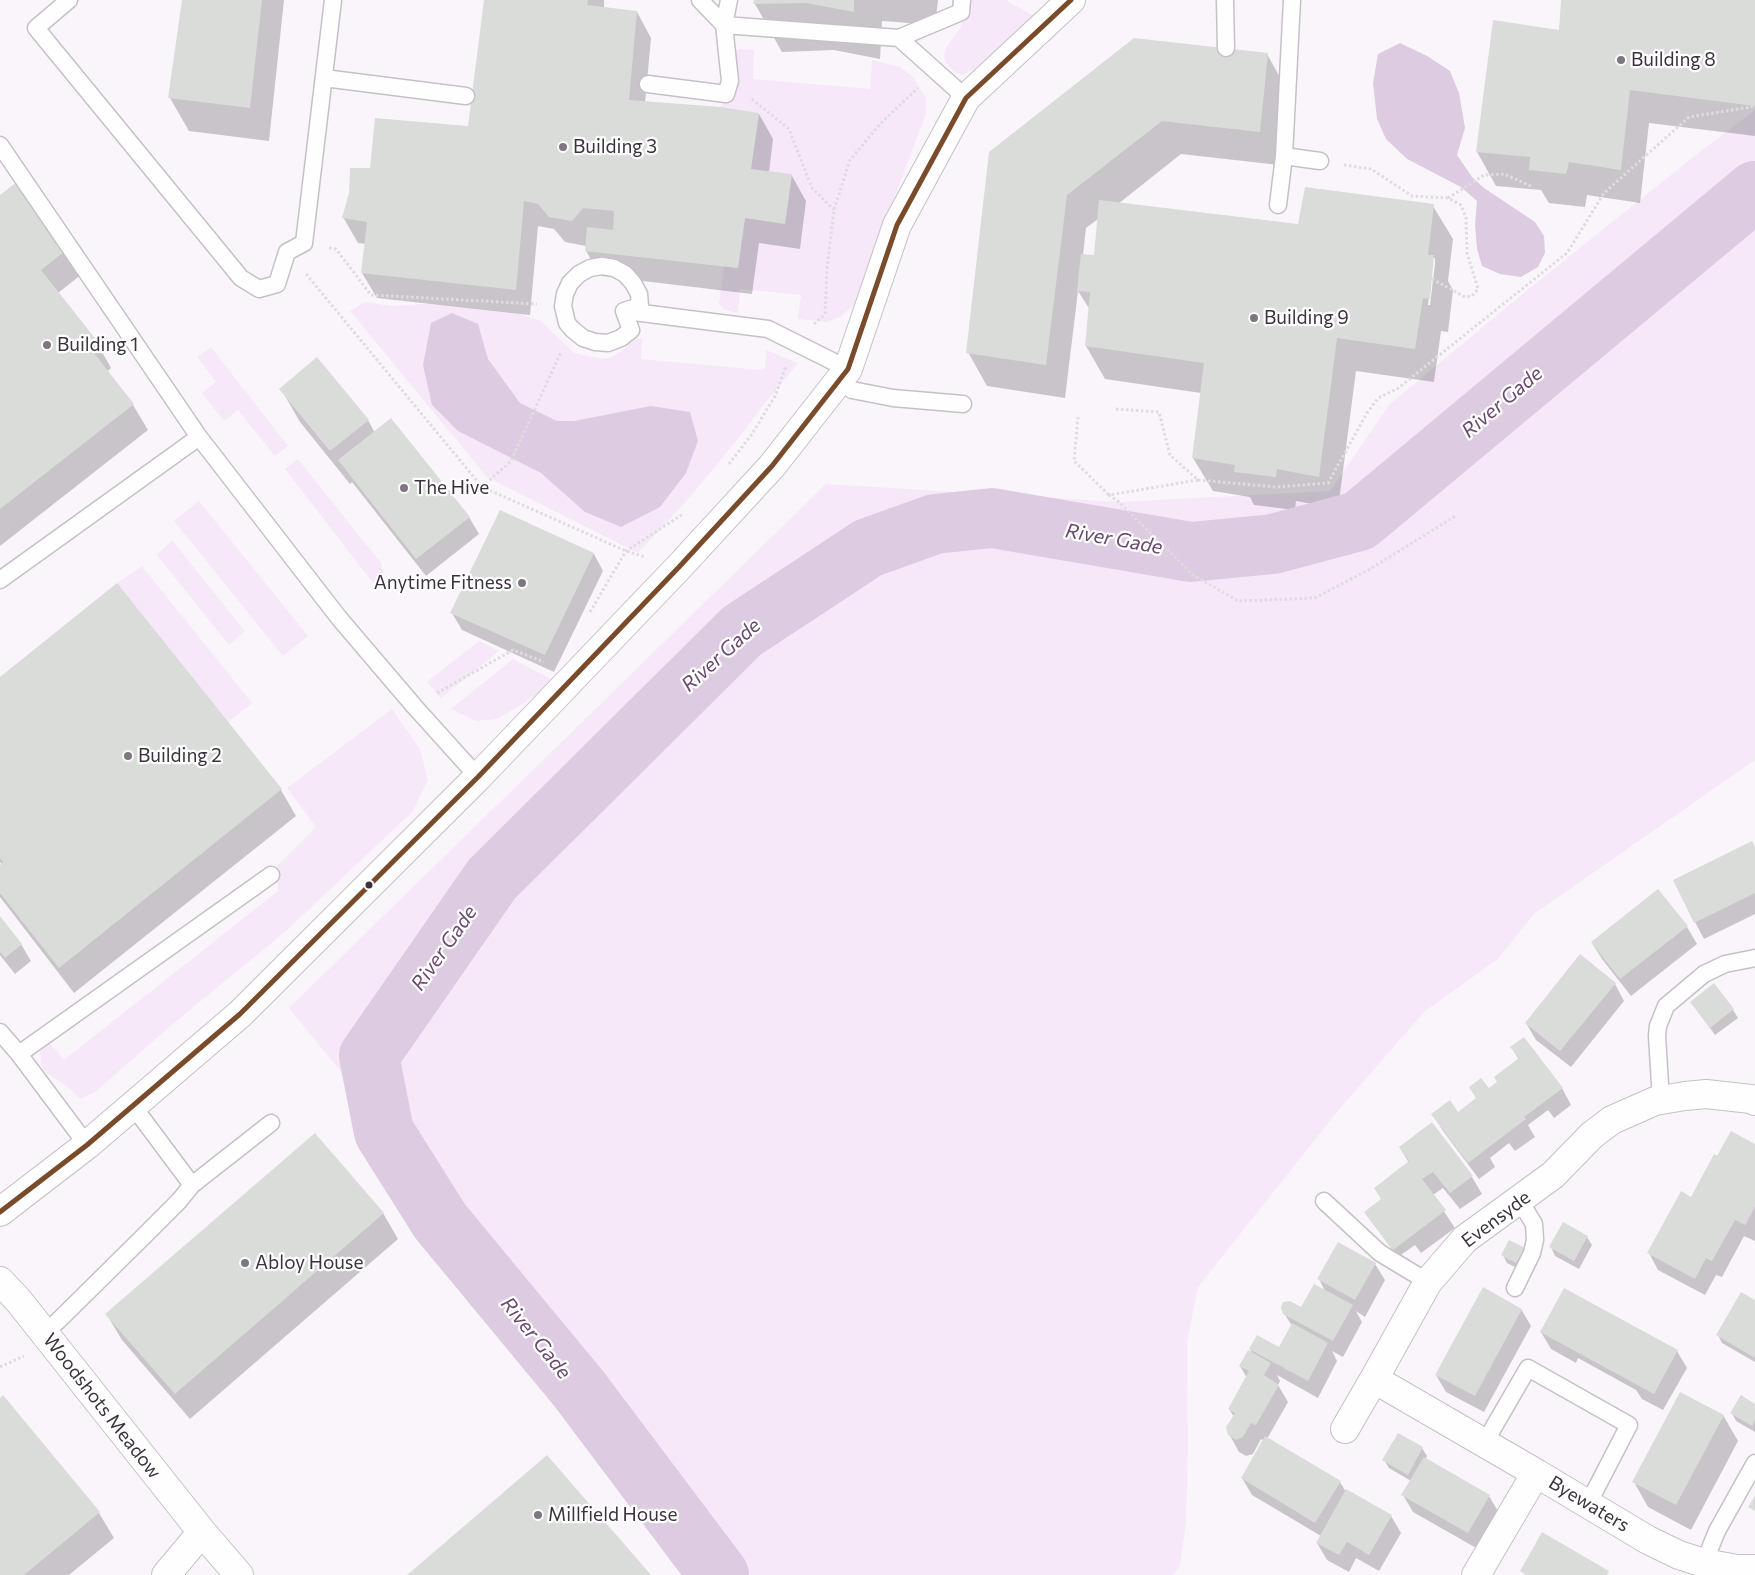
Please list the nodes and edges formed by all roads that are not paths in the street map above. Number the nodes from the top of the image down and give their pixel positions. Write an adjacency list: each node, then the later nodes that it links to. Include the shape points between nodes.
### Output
1 (69, 0): 12 (lane, via 36,28 241,278 259,289 277,284 287,252 304,243)
2 (333, 0): 12 (lane)
3 (700, 0): 9 (lane)
4 (729, 0): 9 (lane)
5 (962, 0): 10 (lane, via 961,12)
6 (1071, 0): 15 (street)
7 (1225, 0): 11 (lane)
8 (1292, 0): 17 (lane)
9 (724, 25): 10 (lane); 13 (lane, via 730,81 726,94)
10 (899, 38): 15 (lane)
11 (1226, 48)
12 (324, 78): 14 (lane)
13 (648, 84)
14 (466, 96)
15 (966, 98): 21 (street, via 897,225)
16 (0, 145): 23 (lane)
17 (1284, 156): 18 (lane); 19 (lane)
18 (1320, 161)
19 (1278, 205)
20 (624, 311): 20 (lane, via 631,330 608,343 595,342 582,338 567,323 563,306 565,294 578,274 590,268 614,268 634,283 639,294 640,306); 21 (lane, via 768,329)
21 (844, 375): 22 (lane, via 852,390 893,398); 25 (street, via 772,466)
22 (963, 404)
23 (199, 436): 24 (lane); 25 (lane, via 339,618)
24 (0, 580)
25 (478, 777): 32 (street, via 240,1014)
26 (270, 875): 29 (lane)
27 (1755, 958): 31 (lane, via 1725,964 1704,974 1666,1006 1657,1036)
28 (0, 1032): 29 (lane)
29 (19, 1054): 34 (lane)
30 (1754, 1095): 31 (street, Evensyde, via 1706,1094)
31 (1661, 1100): 37 (street, Evensyde, via 1612,1120)
32 (133, 1106): 34 (street); 35 (lane)
33 (271, 1123): 35 (lane)
34 (87, 1145): 38 (street)
35 (192, 1185): 42 (lane)
36 (1324, 1201): 40 (lane, via 1380,1253)
37 (1520, 1201): 40 (street, Evensyde, via 1465,1239); 41 (lane, via 1534,1224 1535,1240)
38 (0, 1212)
39 (0, 1281): 42 (street, Woodshots Meadow)
40 (1428, 1282): 43 (street, Evensyde)
41 (1515, 1288)
42 (44, 1333): 49 (street, Woodshots Meadow)
43 (1374, 1379): 44 (street); 45 (street)
44 (1345, 1428)
45 (1485, 1442): 47 (street); 48 (lane, via 1528,1368 1629,1425)
46 (1755, 1463): 50 (lane, via 1717,1531)
47 (1536, 1473): 48 (street, Byewaters); 54 (street, Byewaters)
48 (1588, 1504): 50 (street, Byewaters, via 1648,1540)
49 (202, 1532): 52 (street); 53 (street, Woodshots Meadow)
50 (1704, 1563): 51 (street, Byewaters)
51 (1755, 1570)
52 (166, 1575)
53 (239, 1575)
54 (1476, 1575)

